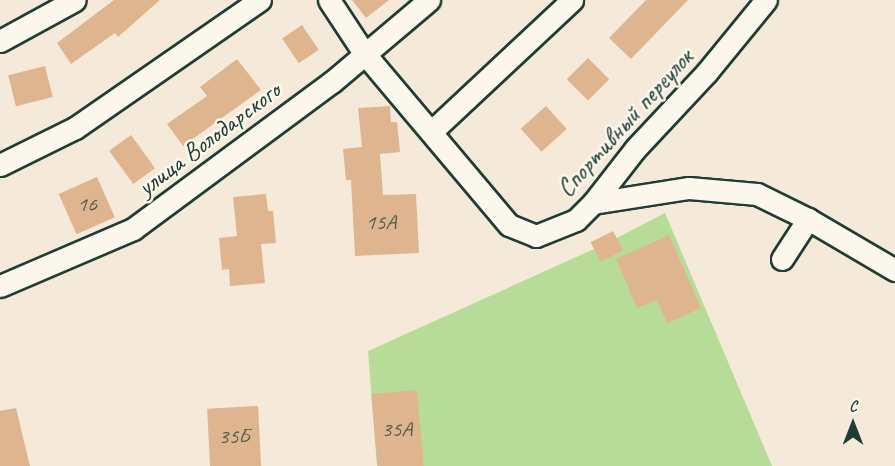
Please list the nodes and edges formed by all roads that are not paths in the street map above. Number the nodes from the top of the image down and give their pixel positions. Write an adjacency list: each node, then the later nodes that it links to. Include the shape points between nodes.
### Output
1 (75, 0): 7 (street)
2 (260, 0): 10 (street, via 75,128)
3 (329, 0): 8 (street, Спортивный переулок)
4 (429, 0): 8 (street, улица Володарского)
5 (572, 0): 9 (street)
6 (766, 0): 11 (street, Спортивный переулок)
7 (0, 41)
8 (364, 53): 9 (street, Спортивный переулок); 15 (street, улица Володарского, via 332,82 133,229)
9 (432, 131): 11 (street, Спортивный переулок, via 509,225 536,236 576,220)
10 (0, 165)
11 (593, 203): 12 (street, via 688,188 757,194)
12 (808, 219): 13 (street); 14 (street)
13 (782, 259)
14 (895, 270)
15 (0, 286)

